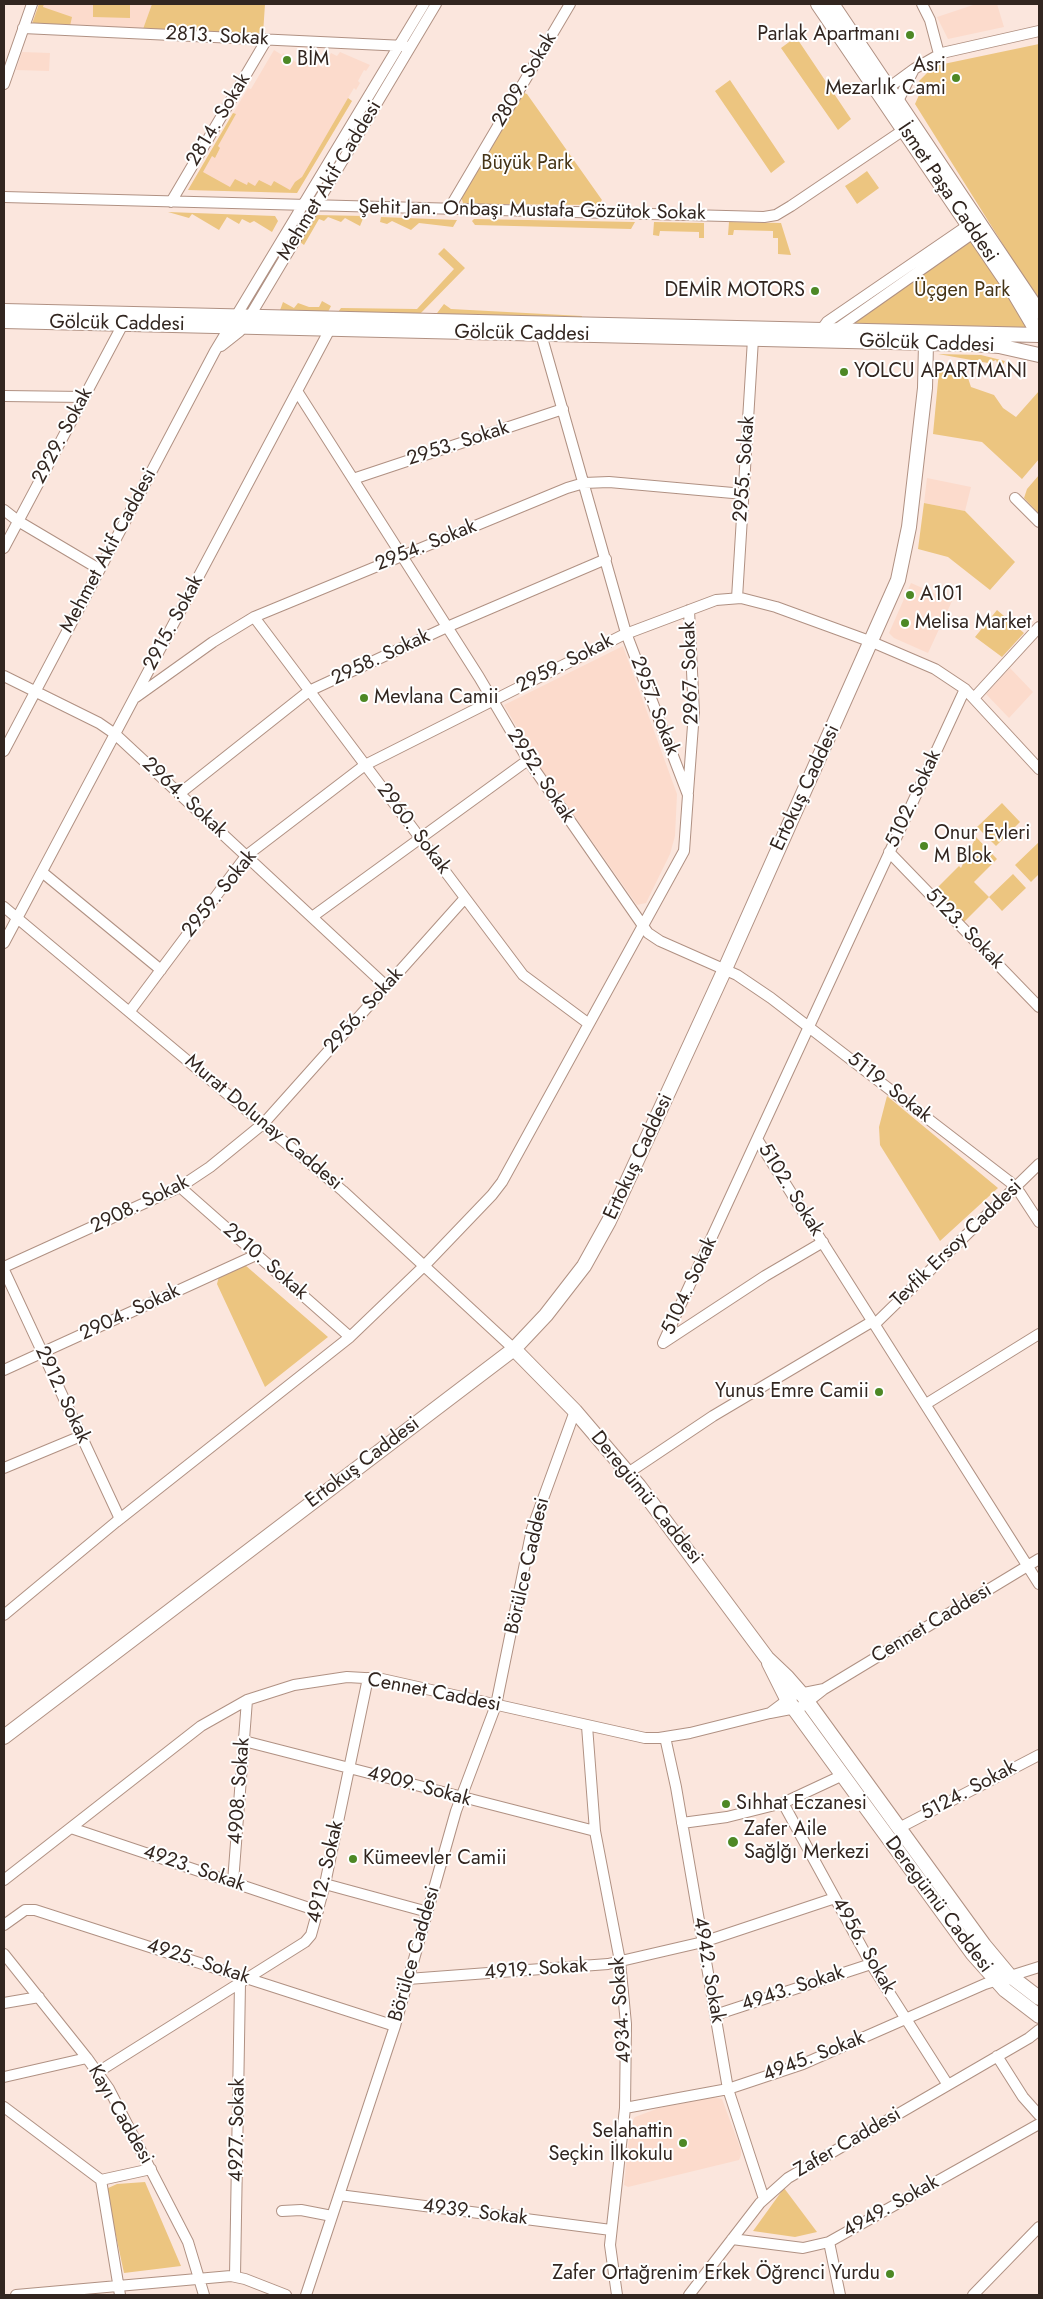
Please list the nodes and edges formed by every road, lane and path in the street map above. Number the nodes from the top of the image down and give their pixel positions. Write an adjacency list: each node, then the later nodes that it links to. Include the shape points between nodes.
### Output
1 (32, 4): 8 (street)
2 (424, 4): 11 (street, Mehmet Akif Caddesi)
3 (436, 4): 12 (street, Mehmet Akif Caddesi)
4 (570, 4): 23 (street, 2809. Sokak)
5 (818, 4): 16 (main road, İsmet Paşa Caddesi)
6 (832, 4): 16 (main road, İsmet Paşa Caddesi)
7 (922, 4): 13 (street, via 930,20)
8 (23, 28): 10 (street, 2813. Sokak); 15 (street)
9 (1039, 31): 13 (street)
10 (267, 39): 11 (street, 2813. Sokak); 20 (street, 2814. Sokak)
11 (399, 45): 12 (street, 2813. Sokak); 21 (street, Mehmet Akif Caddesi)
12 (411, 46): 22 (street, Mehmet Akif Caddesi)
13 (938, 54): 14 (street)
14 (914, 69): 16 (street); 17 (street)
15 (4, 84)
16 (885, 91): 17 (main road, İsmet Paşa Caddesi)
17 (896, 107): 18 (main road, İsmet Paşa Caddesi)
18 (909, 126): 23 (street, Şehit Jan. Onbaşı Mustafa Gözütok Sokak, via 791,206 769,216); 24 (main road, İsmet Paşa Caddesi)
19 (4, 197): 20 (street, Şehit Jan. Onbaşı Mustafa Gözütok Sokak)
20 (171, 202): 21 (street, Şehit Jan. Onbaşı Mustafa Gözütok Sokak)
21 (303, 205): 22 (street, Şehit Jan. Onbaşı Mustafa Gözütok Sokak); 28 (street, Mehmet Akif Caddesi)
22 (316, 205): 23 (street, Şehit Jan. Onbaşı Mustafa Gözütok Sokak); 28 (street, Mehmet Akif Caddesi)
23 (449, 209)
24 (976, 226): 26 (main road, İsmet Paşa Caddesi); 32 (street, via 827,322); 33 (main road, İsmet Paşa Caddesi)
25 (4, 311): 28 (main road, Gölcük Caddesi)
26 (1039, 312)
27 (4, 321): 29 (main road, Gölcük Caddesi)
28 (240, 322): 29 (main road, Gölcük Caddesi); 30 (main road, Gölcük Caddesi); 32 (main road, Gölcük Caddesi); 51 (street, Mehmet Akif Caddesi, via 215,351)
29 (123, 324): 39 (street, 2929. Sokak)
30 (330, 329): 31 (main road, Gölcük Caddesi); 37 (street, 2915. Sokak)
31 (541, 334): 34 (main road, Gölcük Caddesi); 40 (street, 2957. Sokak)
32 (826, 335): 33 (main road, Gölcük Caddesi); 34 (main road, Gölcük Caddesi); 35 (main road, Gölcük Caddesi)
33 (1039, 335)
34 (753, 339): 43 (street, 2955. Sokak)
35 (926, 343): 36 (main road, Gölcük Caddesi, via 999,346); 58 (main road, Ertokuş Caddesi, via 924,403 906,552)
36 (1039, 355)
37 (297, 391): 41 (street, 2952. Sokak); 63 (street, 2915. Sokak)
38 (4, 396): 39 (street)
39 (84, 397): 46 (street, 2929. Sokak)
40 (563, 409): 41 (street, 2953. Sokak); 42 (street, 2957. Sokak)
41 (353, 479): 49 (street, 2952. Sokak)
42 (584, 483): 43 (street, 2954. Sokak, via 609,482); 49 (street, 2954. Sokak); 50 (street, 2957. Sokak)
43 (744, 494): 52 (street, 2955. Sokak)
44 (1015, 498): 47 (street)
45 (4, 510): 46 (street)
46 (18, 521): 48 (street, 2929. Sokak); 51 (street)
47 (1039, 522)
48 (4, 548)
49 (402, 556): 54 (street, 2954. Sokak); 55 (street, 2952. Sokak)
50 (606, 560): 55 (street, 2958. Sokak); 57 (street, 2957. Sokak)
51 (100, 569): 61 (street, Mehmet Akif Caddesi)
52 (737, 598): 53 (street, 2959. Sokak, via 716,600); 58 (street, 2959. Sokak, via 799,614)
53 (689, 610): 57 (street, 2959. Sokak); 72 (street, 2967. Sokak, via 694,712)
54 (254, 617): 62 (street, 2960. Sokak); 63 (street, 2954. Sokak)
55 (447, 627): 62 (street, 2958. Sokak); 65 (street, 2952. Sokak)
56 (1039, 627): 64 (street)
57 (626, 633): 65 (street, 2959. Sokak); 72 (street, 2957. Sokak)
58 (872, 642): 60 (street, 2959. Sokak, via 935,669); 83 (main road, Ertokuş Caddesi)
59 (4, 676): 61 (street, 2964. Sokak)
60 (965, 689): 64 (street, 2959. Sokak); 74 (street, 5102. Sokak)
61 (35, 691): 66 (street, 2964. Sokak); 67 (street, Mehmet Akif Caddesi)
62 (309, 691): 69 (street, 2960. Sokak); 71 (street, 2958. Sokak)
63 (134, 698): 66 (street, 2915. Sokak)
64 (974, 698): 70 (street, 2959. Sokak)
65 (493, 700): 68 (street, 2952. Sokak); 69 (street, 2959. Sokak)
66 (115, 734): 71 (street, 2964. Sokak); 76 (street, 2915. Sokak)
67 (4, 750)
68 (528, 760): 73 (street); 81 (street, 2952. Sokak)
69 (365, 765): 73 (street, 2960. Sokak); 75 (street, 2959. Sokak)
70 (1039, 769)
71 (179, 794): 75 (street, 2964. Sokak)
72 (688, 795): 81 (street, 2957. Sokak, via 684,851)
73 (420, 838): 77 (street, 2960. Sokak); 79 (street)
74 (889, 852): 86 (street, 5123. Sokak); 89 (street, 5102. Sokak)
75 (246, 856): 79 (street, 2964. Sokak); 84 (street, 2959. Sokak)
76 (42, 872): 80 (street, 2915. Sokak); 84 (street)
77 (465, 898): 85 (street, 2956. Sokak); 88 (street, 2960. Sokak, via 523,975)
78 (4, 907): 80 (street, Murat Dolunay Caddesi)
79 (312, 917): 85 (street, 2964. Sokak)
80 (17, 918): 82 (street, 2915. Sokak); 87 (street, Murat Dolunay Caddesi)
81 (643, 927): 83 (street, 2952. Sokak, via 660,941); 88 (street, 2957. Sokak)
82 (4, 943)
83 (725, 969): 89 (street, 5119. Sokak, via 759,989); 103 (main road, Ertokuş Caddesi, via 598,1243 562,1296)
84 (161, 970): 87 (street, 2959. Sokak)
85 (386, 986): 90 (street, 2956. Sokak)
86 (1039, 1007)
87 (130, 1011): 90 (street, Murat Dolunay Caddesi)
88 (589, 1024): 98 (street, 2957. Sokak, via 502,1182)
89 (808, 1026): 91 (street, 5102. Sokak); 93 (street, 5119. Sokak)
90 (264, 1123): 94 (street, 2908. Sokak); 98 (street, Murat Dolunay Caddesi)
91 (757, 1139): 96 (street, 5102. Sokak); 96 (street, 5104. Sokak, via 663,1343)
92 (1039, 1164): 93 (street, Tevfik Ersoy Caddesi)
93 (1016, 1187): 95 (street, 5119. Sokak); 100 (street, Tevfik Ersoy Caddesi)
94 (180, 1188): 97 (street, 2910. Sokak); 99 (street, 2908. Sokak)
95 (1039, 1222)
96 (823, 1242): 100 (street, 5102. Sokak)
97 (256, 1255): 102 (street, 2910. Sokak); 104 (street, 2904. Sokak)
98 (424, 1266): 102 (street, 2957. Sokak); 103 (street, Murat Dolunay Caddesi)
99 (4, 1269): 104 (street, 2912. Sokak)
100 (874, 1322): 106 (street, 5102. Sokak); 110 (street, Tevfik Ersoy Caddesi, via 713,1416)
101 (1039, 1334): 106 (street)
102 (350, 1337): 111 (street, 2957. Sokak)
103 (514, 1349): 107 (main road, Deregümü Caddesi); 123 (main road, Ertokuş Caddesi)
104 (42, 1353): 105 (street, 2904. Sokak); 108 (street, 2912. Sokak)
105 (4, 1370)
106 (926, 1404): 113 (street, 5102. Sokak)
107 (575, 1411): 110 (main road, Deregümü Caddesi); 121 (street, Börülce Caddesi, via 534,1524)
108 (81, 1436): 109 (street); 111 (street, 2912. Sokak)
109 (4, 1468)
110 (628, 1473): 116 (main road, Deregümü Caddesi, via 674,1530)
111 (120, 1519): 115 (street, 2957. Sokak)
112 (1039, 1559): 113 (street, Cennet Caddesi)
113 (1029, 1566): 114 (street, 5102. Sokak); 118 (street, Cennet Caddesi)
114 (1039, 1584)
115 (4, 1615)
116 (767, 1658): 118 (main road, Deregümü Caddesi); 120 (main road, Deregümü Caddesi)
117 (368, 1678): 119 (street, Cennet Caddesi, via 324,1679); 121 (street, Cennet Caddesi); 127 (street, 4912. Sokak)
118 (804, 1698): 120 (street, Cennet Caddesi); 133 (main road, Deregümü Caddesi)
119 (247, 1700): 125 (street, 4908. Sokak); 132 (street, Cennet Caddesi, via 201,1726)
120 (791, 1704): 124 (street, Cennet Caddesi, via 770,1713); 128 (main road, Deregümü Caddesi)
121 (496, 1705): 122 (street, Cennet Caddesi); 129 (street, Börülce Caddesi)
122 (587, 1726): 124 (street, Cennet Caddesi, via 628,1736); 134 (street, 4934. Sokak)
123 (4, 1737)
124 (665, 1737): 131 (street, 4942. Sokak)
125 (244, 1741): 127 (street, 4909. Sokak); 136 (street, 4908. Sokak)
126 (1038, 1757): 133 (street, 5124. Sokak)
127 (349, 1769): 129 (street, 4909. Sokak); 137 (street, 4912. Sokak)
128 (842, 1775): 130 (street); 150 (main road, Deregümü Caddesi)
129 (461, 1798): 134 (street, 4909. Sokak); 140 (street, Börülce Caddesi)
130 (783, 1803): 131 (street, via 727,1817); 138 (street, 4956. Sokak)
131 (682, 1823): 142 (street, 4942. Sokak)
132 (71, 1828): 135 (street, Cennet Caddesi); 136 (street, 4923. Sokak)
133 (899, 1828): 147 (main road, Deregümü Caddesi, via 984,1945)
134 (595, 1831): 144 (street, 4934. Sokak)
135 (4, 1880)
136 (233, 1882): 139 (street, 4923. Sokak)
137 (325, 1884): 139 (street, 4912. Sokak); 140 (street)
138 (835, 1898): 142 (street, 4919. Sokak); 145 (street, 4956. Sokak)
139 (318, 1911): 149 (street, 4912. Sokak, via 311,1936 305,1942)
140 (428, 1912): 148 (street, Börülce Caddesi)
141 (4, 1925): 149 (street, 4925. Sokak, via 25,1910 35,1910)
142 (703, 1942): 144 (street, 4919. Sokak); 154 (street, 4942. Sokak)
143 (4, 1954): 151 (street, Kayı Caddesi)
144 (620, 1961): 148 (street, 4919. Sokak, via 593,1966); 166 (street, 4934. Sokak, via 626,2024)
145 (871, 1964): 154 (street, 4943. Sokak); 156 (street, 4956. Sokak)
146 (1039, 1967): 147 (street, 4945. Sokak)
147 (1012, 1977): 150 (street, 4945. Sokak); 152 (main road, Deregümü Caddesi)
148 (408, 1979): 157 (street, Börülce Caddesi)
149 (244, 1981): 157 (street, 4925. Sokak); 161 (street, 4912. Sokak); 179 (street, 4927. Sokak)
150 (996, 1981): 155 (main road, Deregümü Caddesi); 156 (street, 4945. Sokak)
151 (39, 1997): 153 (street); 160 (street, Kayı Caddesi)
152 (1039, 1998)
153 (4, 2003)
154 (715, 2015): 164 (street, 4942. Sokak)
155 (1039, 2016)
156 (907, 2020): 163 (street, 4956. Sokak); 164 (street, 4945. Sokak, via 803,2064)
157 (395, 2026): 171 (street, Börülce Caddesi)
158 (1039, 2030): 159 (street, Zafer Caddesi)
159 (997, 2056): 163 (street, Zafer Caddesi); 167 (street, via 1023,2097)
160 (87, 2058): 161 (street, Kayı Caddesi); 162 (street)
161 (98, 2072): 169 (street, Kayı Caddesi)
162 (4, 2077)
163 (948, 2085): 172 (street, Zafer Caddesi, via 788,2178)
164 (728, 2089): 166 (street, 4945. Sokak); 172 (street, 4942. Sokak)
165 (4, 2108): 170 (street)
166 (624, 2108): 176 (street, 4934. Sokak)
167 (1039, 2115)
168 (1039, 2124): 178 (street, 4949. Sokak)
169 (151, 2169): 170 (street); 180 (street, Kayı Caddesi, via 188,2242)
170 (101, 2180): 181 (street)
171 (339, 2195): 174 (street, Börülce Caddesi); 176 (street, 4939. Sokak)
172 (764, 2199): 177 (street, Zafer Caddesi)
173 (282, 2211): 174 (street, via 301,2210)
174 (332, 2216): 186 (street, Börülce Caddesi)
175 (1039, 2227): 190 (street)
176 (611, 2230): 187 (street, 4934. Sokak, via 611,2258)
177 (732, 2240): 178 (street, 4949. Sokak, via 803,2248); 188 (street, Zafer Caddesi)
178 (828, 2242): 189 (street)
179 (235, 2276): 180 (street); 185 (street)
180 (200, 2278): 181 (street); 184 (street, Kayı Caddesi)
181 (120, 2290): 182 (street)
182 (44, 2294): 183 (street)
183 (16, 2295)
184 (204, 2295)
185 (286, 2295)
186 (306, 2295)
187 (617, 2295)
188 (689, 2295)
189 (840, 2295)
190 (973, 2295)

